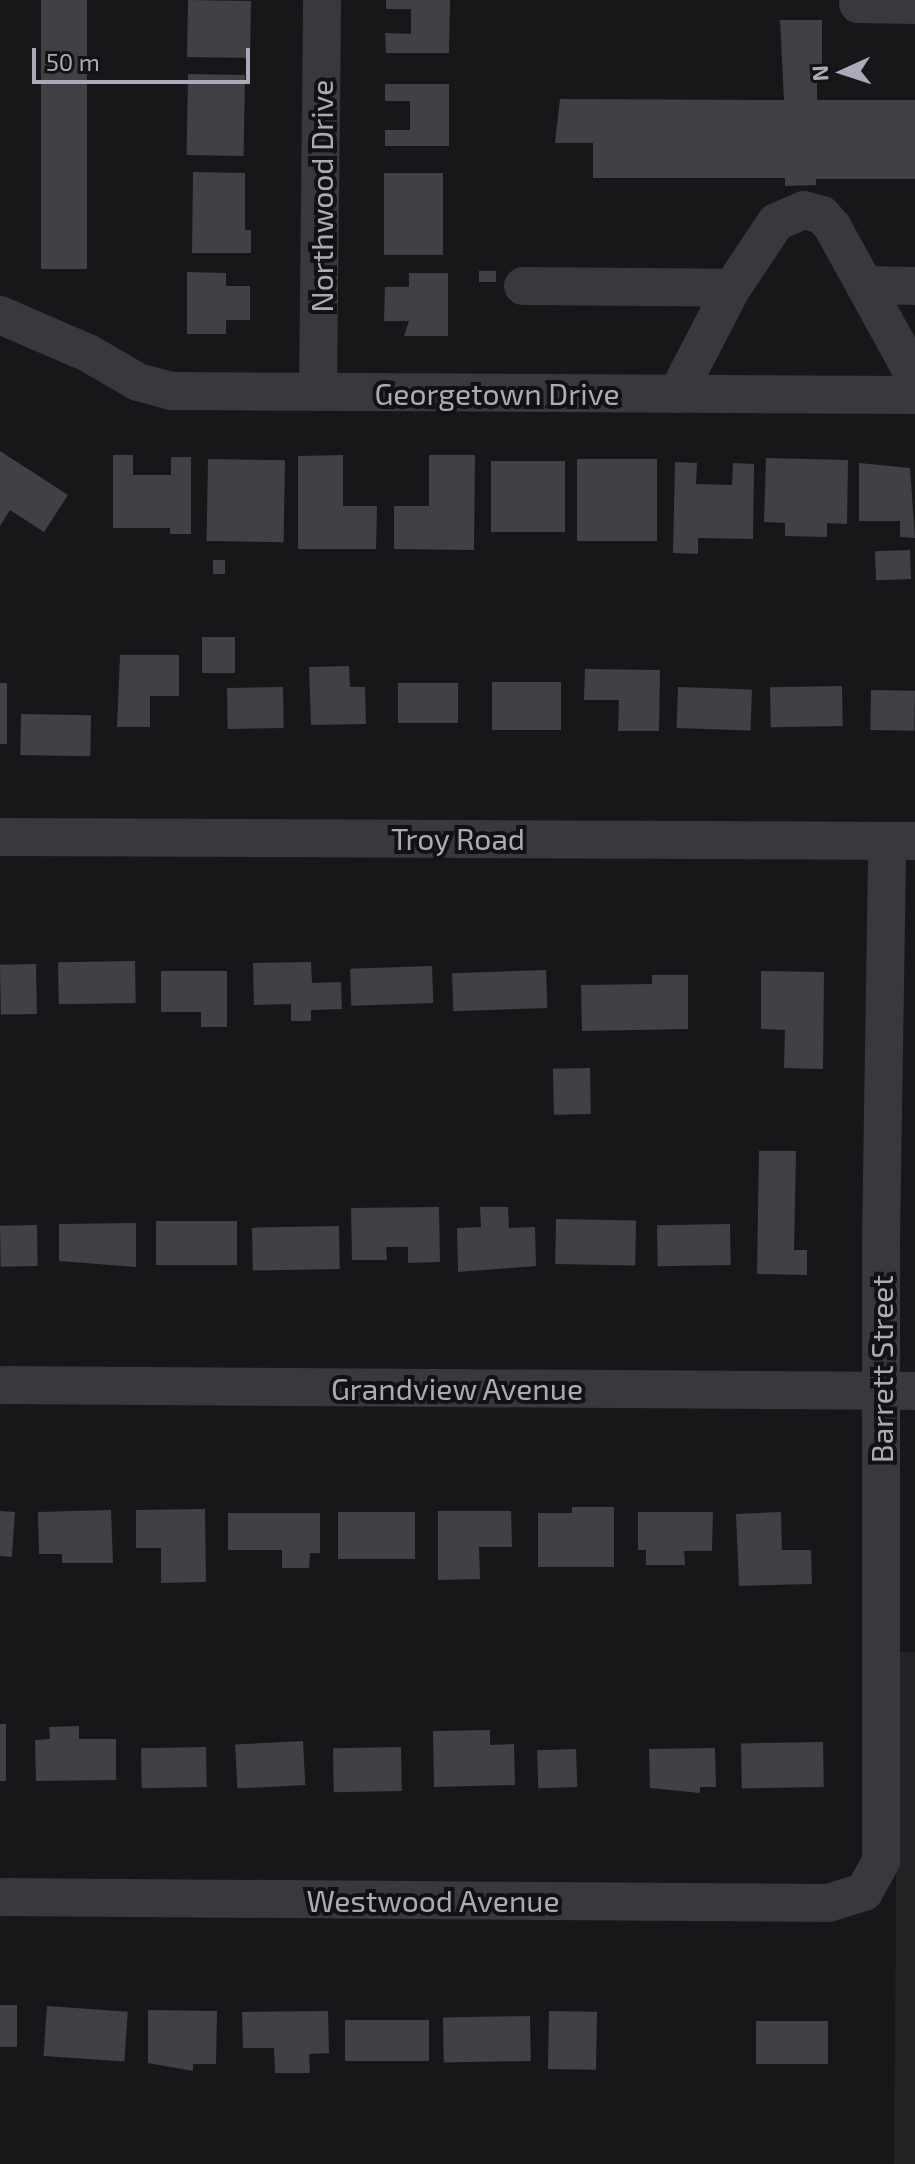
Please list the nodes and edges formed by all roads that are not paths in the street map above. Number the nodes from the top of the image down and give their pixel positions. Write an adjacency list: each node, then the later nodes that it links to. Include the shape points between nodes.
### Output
1 (322, 0): 10 (street, Northwood Drive)
2 (858, 4): 3 (street)
3 (915, 5)
4 (866, 285): 6 (street); 7 (street, via 832,226 822,215 804,210 776,222); 9 (street)
5 (523, 286): 7 (street)
6 (915, 286)
7 (732, 288): 11 (street)
8 (0, 315): 10 (street, Georgetown Drive, via 88,353 138,382 171,391)
9 (915, 377)
10 (318, 392): 11 (street, Georgetown Drive)
11 (677, 394): 12 (street, Georgetown Drive)
12 (915, 395)
13 (0, 837): 14 (street, Troy Road)
14 (901, 841): 16 (street, Barrett Street)
15 (0, 1385): 16 (street, Grandview Avenue)
16 (898, 1391): 17 (street, Barrett Street, via 881,1861)
17 (864, 1892): 18 (street, Westwood Avenue, via 828,1903)
18 (0, 1897)

